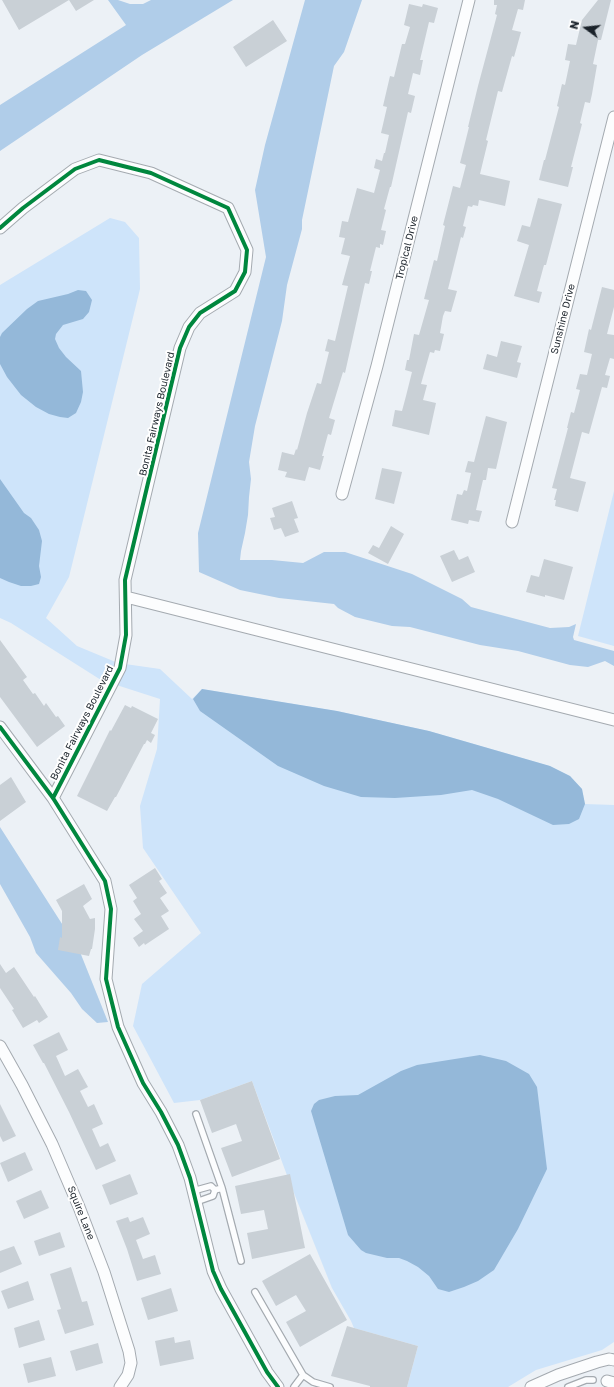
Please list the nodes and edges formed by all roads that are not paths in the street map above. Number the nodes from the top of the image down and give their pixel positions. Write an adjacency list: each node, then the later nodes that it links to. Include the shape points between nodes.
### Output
1 (469, 0): 4 (street, Tropical Drive, via 377,366)
2 (614, 117): 5 (street, Sunshine Drive)
3 (0, 228): 6 (street, Bonita Fairways Boulevard, via 75,169 99,160 151,173 228,208 247,250 245,272 235,291 200,314 189,327 180,348 125,580)
4 (342, 494)
5 (512, 522)
6 (126, 597): 7 (street); 9 (street, Bonita Fairways Boulevard, via 126,635 120,668)
7 (614, 720)
8 (0, 727): 9 (street, Bonita Fairways Boulevard)
9 (53, 798): 14 (street, Bonita Fairways Boulevard, via 105,881 111,909 106,978 118,1028 143,1083 162,1112 178,1145)
10 (0, 1046): 22 (street, Squire Lane, via 52,1144 104,1272 130,1351 128,1375)
11 (196, 1114): 12 (lane)
12 (222, 1188): 13 (lane); 16 (lane)
13 (215, 1190): 14 (lane, via 211,1186); 15 (lane, via 213,1196)
14 (193, 1191): 15 (street, Bonita Fairways Boulevard)
15 (196, 1202): 23 (street, Bonita Fairways Boulevard, via 213,1271 263,1365)
16 (241, 1261)
17 (255, 1292): 19 (lane)
18 (612, 1358): 26 (street, via 558,1375)
19 (303, 1375): 21 (lane); 24 (lane)
20 (593, 1380): 27 (lane)
21 (311, 1385): 25 (lane)
22 (120, 1387)
23 (278, 1387)
24 (294, 1387)
25 (330, 1387)
26 (531, 1387)
27 (568, 1387)

